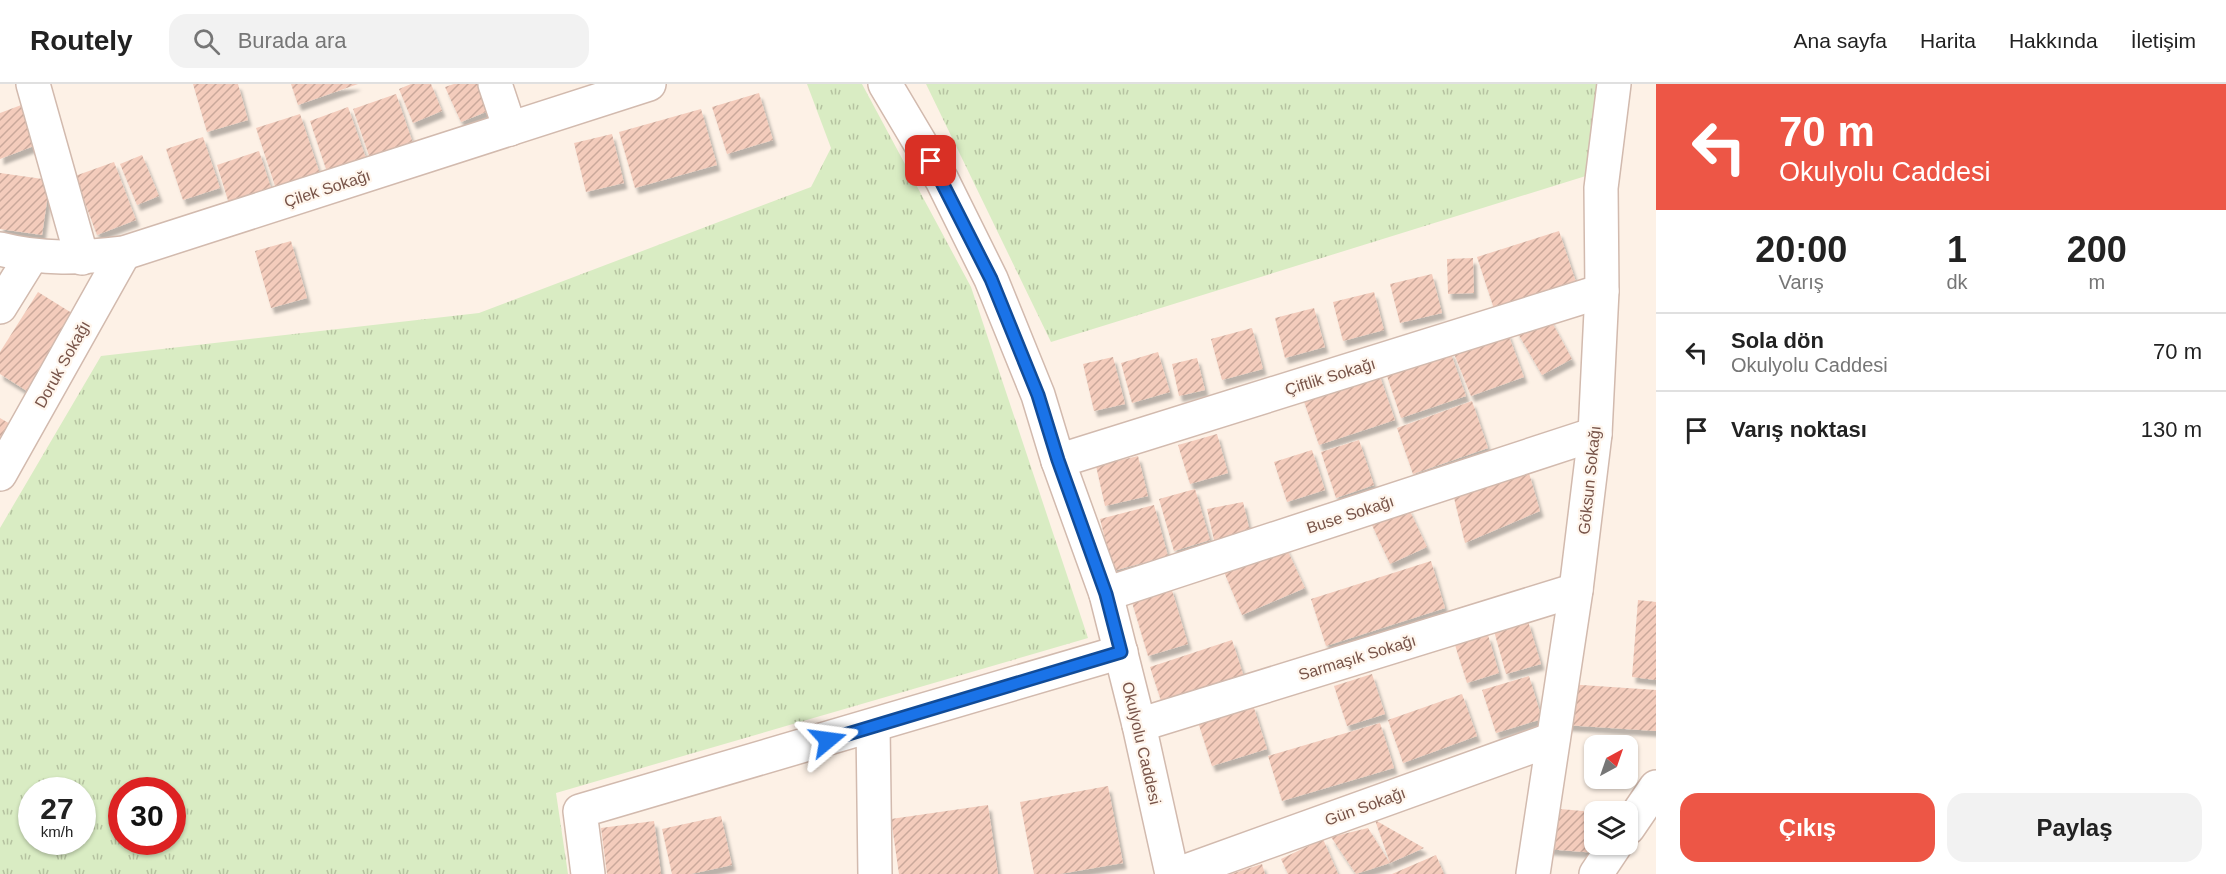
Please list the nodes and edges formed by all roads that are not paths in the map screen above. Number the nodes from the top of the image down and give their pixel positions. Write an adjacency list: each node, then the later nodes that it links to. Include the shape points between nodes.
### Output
1 (34, 84): 9 (street)
2 (495, 84): 6 (street)
3 (649, 84): 6 (street, Çilek Sokağı)
4 (885, 84): 13 (street, Okulyolu Caddesi, via 942,180 991,279 1038,395)
5 (1614, 84): 10 (street, Göksun Sokağı, via 1601,188)
6 (510, 129): 8 (street, Çilek Sokağı)
7 (15, 253): 9 (street, Çilek Sokağı); 11 (street)
8 (124, 253): 9 (street, Çilek Sokağı); 14 (street, Doruk Sokağı)
9 (82, 258)
10 (1602, 291): 12 (street, Göksun Sokağı); 13 (street, Çiftlik Sokağı)
11 (0, 307)
12 (1595, 434): 15 (street, Göksun Sokağı); 16 (street, Buse Sokağı)
13 (1058, 460): 16 (street, Okulyolu Caddesi)
14 (0, 474)
15 (1576, 590): 18 (street, Sarmaşık Sokağı); 20 (street, Göksun Sokağı)
16 (1106, 594): 17 (street, Okulyolu Caddesi)
17 (1121, 652): 18 (street, Okulyolu Caddesi); 19 (street)
18 (1139, 725): 26 (street, Okulyolu Caddesi)
19 (873, 726): 24 (street, via 580,811); 25 (street)
20 (1553, 739): 27 (street, Gün Sokağı); 28 (street, Göksun Sokağı)
21 (1656, 787): 22 (street)
22 (1638, 813)
23 (1609, 855): 29 (street)
24 (588, 874)
25 (875, 874)
26 (1172, 874)
27 (1178, 874)
28 (1533, 874)
29 (1596, 874)

